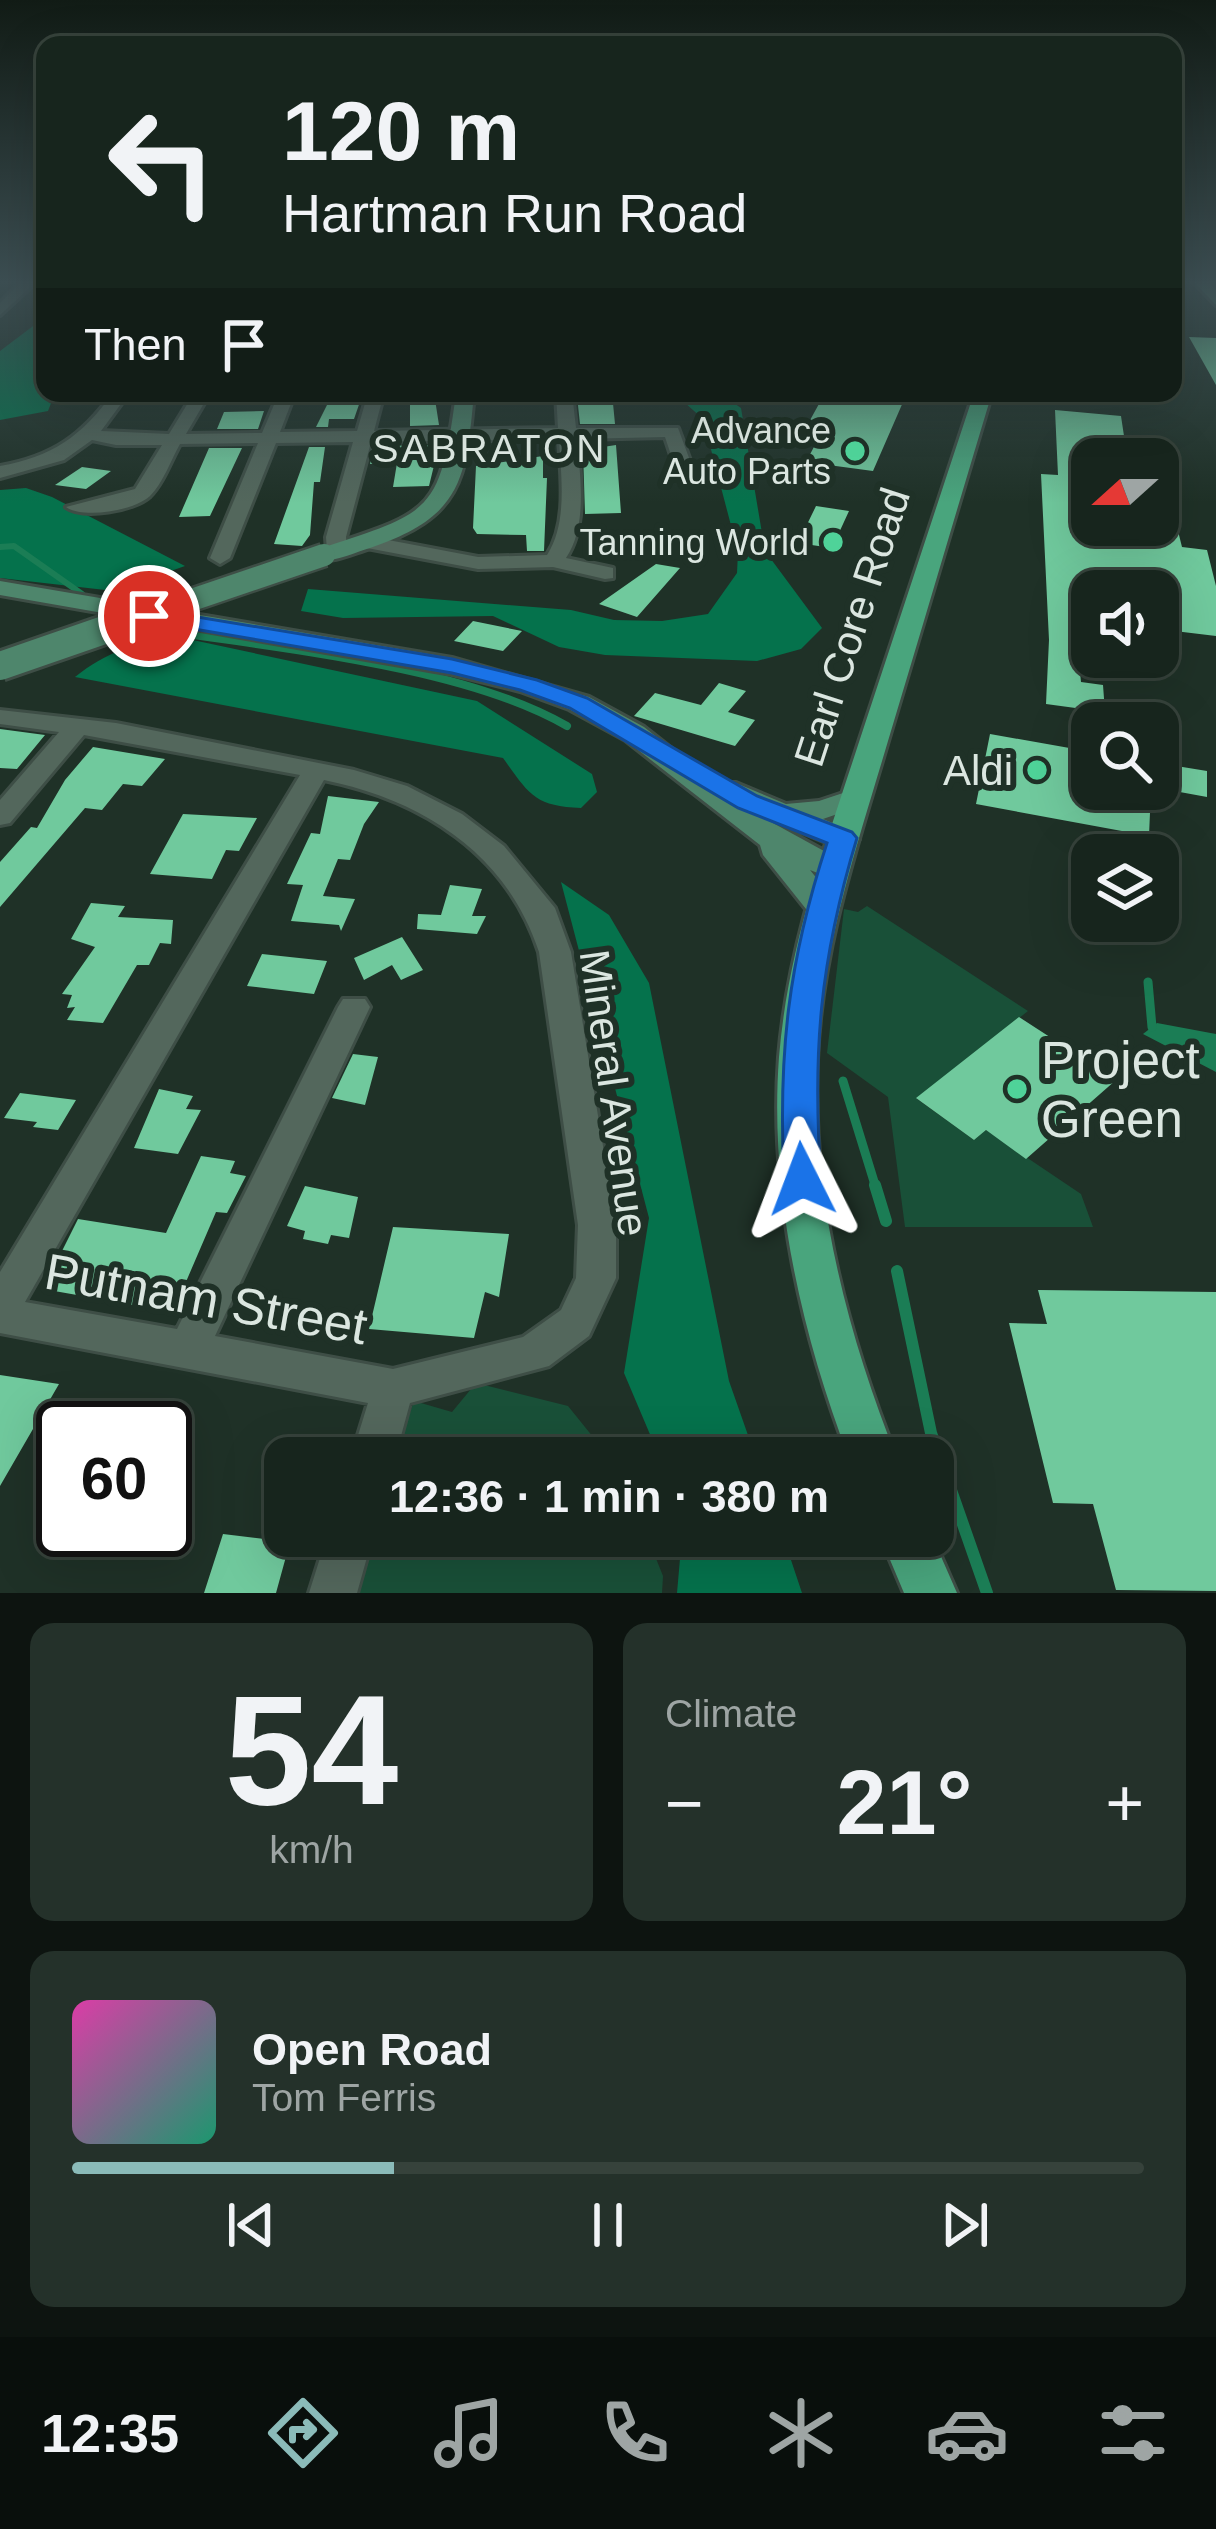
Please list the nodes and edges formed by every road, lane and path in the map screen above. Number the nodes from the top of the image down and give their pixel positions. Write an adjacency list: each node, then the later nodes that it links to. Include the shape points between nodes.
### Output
1 (116, 402): 10 (street)
2 (197, 402): 13 (street)
3 (284, 402): 12 (street)
4 (373, 402): 11 (street)
5 (464, 402): 9 (main road)
6 (564, 402): 8 (street)
7 (980, 402): 27 (main road, Earl Core Road)
8 (566, 433): 9 (street); 14 (street, via 672,432); 20 (street, via 570,520 564,551)
9 (460, 434): 11 (street); 17 (main road, via 446,493)
10 (93, 435): 13 (street); 15 (street, via 55,460)
11 (364, 436): 12 (street); 18 (street)
12 (271, 438): 13 (street); 19 (street)
13 (176, 439): 16 (street, via 142,493)
14 (683, 466)
15 (0, 472)
16 (76, 507)
17 (367, 542): 18 (main road); 20 (street, via 478,563)
18 (331, 553): 23 (main road, bridge)
19 (220, 558)
20 (553, 561): 21 (street)
21 (605, 573)
22 (0, 588): 29 (main road, via 491,674 579,703)
23 (0, 666)
24 (0, 717): 25 (street, Mineral Avenue)
25 (78, 726): 26 (street, Mineral Avenue); 28 (street)
26 (316, 771): 32 (street); 34 (street, Mineral Avenue, via 397,792 452,820 494,852 540,908 570,1027 597,1225 596,1277 575,1323 534,1353)
27 (855, 798): 29 (main road); 30 (main road, Earl Core Road)
28 (0, 818)
29 (765, 822): 30 (main road); 30 (main road, via 794,866)
30 (832, 871): 36 (main road, Earl Core Road, via 804,993 796,1082 821,1285)
31 (354, 1007): 33 (street)
32 (0, 1312): 33 (street, Putnam Street)
33 (188, 1349): 34 (street, Putnam Street)
34 (393, 1388): 35 (street)
35 (379, 1437)
36 (867, 1437)
37 (344, 1557): 39 (street)
38 (915, 1557): 40 (main road)
39 (333, 1593)
40 (931, 1593)

